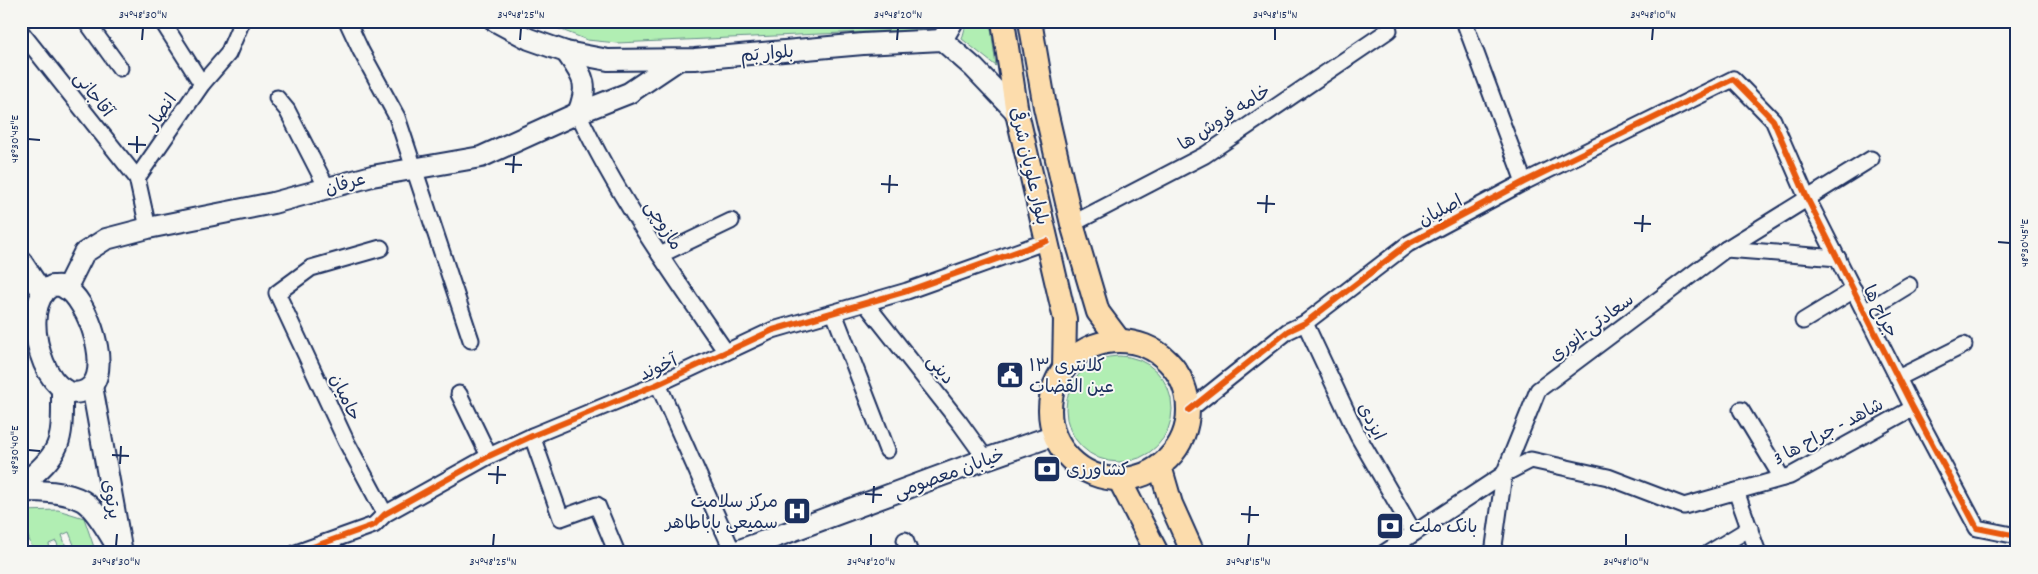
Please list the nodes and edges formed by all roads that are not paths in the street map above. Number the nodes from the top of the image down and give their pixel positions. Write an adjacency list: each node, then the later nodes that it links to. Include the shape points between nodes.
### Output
1 (86, 21): 15 (street)
2 (162, 21): 17 (street)
3 (242, 21): 17 (street, انصار, via 228,54)
4 (347, 21): 22 (street, via 397,117)
5 (496, 21): 13 (street, بلوار بَم, via 529,39)
6 (953, 21): 12 (street)
7 (1003, 21): 19 (main road, بلوار علویان شرقی)
8 (1030, 21): 28 (main road, بلوار علویان شرقی, via 1045,107)
9 (1464, 21): 24 (street)
10 (1389, 30): 28 (street, خامه فروش ها, via 1205,155)
11 (21, 32): 23 (street, آقاجانی)
12 (942, 40): 14 (street, بلوار بَم); 19 (street)
13 (566, 52): 14 (street, بلوار بَم, via 608,60); 20 (street, via 584,78 584,98)
14 (678, 60): 20 (street, عرفان, via 629,93)
15 (120, 68)
16 (1733, 79): 24 (street, اصلیان); 26 (street, جراح ها, via 1773,120)
17 (202, 84): 23 (street, انصار)
18 (277, 98): 25 (street, via 287,110)
19 (1017, 112): 30 (main road, بلوار علویان شرقی)
20 (578, 113): 22 (street, عرفان, via 481,157); 33 (street, مازوچی, via 598,156)
21 (1871, 159): 26 (street, سعادتی-انوری)
22 (413, 170): 25 (street, عرفان, via 372,176); 45 (street)
23 (137, 178): 29 (street)
24 (1524, 182): 44 (street, اصلیان, via 1408,244)
25 (327, 188): 29 (street, عرفان, via 273,203)
26 (1807, 198): 32 (street, سعادتی-انوری); 34 (street, جراح ها)
27 (731, 222): 33 (street)
28 (1072, 224): 46 (main road, بلوار علویان شرقی, via 1098,312)
29 (148, 228): 37 (street, عرفان, via 106,238 84,253)
30 (1047, 241): 39 (street, آخوند); 49 (main road, بلوار علویان شرقی, via 1065,318)
31 (381, 248): 70 (street, حامیان, via 310,268 277,293)
32 (1726, 248): 34 (street); 64 (street, سعادتی-انوری, via 1538,390)
33 (660, 255): 48 (street, مازوچی)
34 (1838, 258): 38 (street, جراح ها)
35 (21, 260): 40 (street)
36 (1909, 285): 41 (street)
37 (66, 289): 40 (street, via 63,286 46,289); 52 (street, پرتوی, via 79,299 91,322 98,357)
38 (1854, 290): 41 (street, جراح ها); 43 (street)
39 (866, 304): 42 (street, آخوند); 62 (street, دینی)
40 (34, 306): 53 (street, via 43,364)
41 (1865, 312): 50 (street, جراح ها)
42 (834, 313): 48 (street, آخوند, via 773,330); 60 (street)
43 (1803, 321)
44 (1305, 323): 56 (street, اصلیان, via 1288,331); 72 (street, ایزدی, via 1358,436)
45 (471, 340)
46 (1119, 340): 49 (main road, via 1092,347 1079,354); 56 (main road, via 1141,344 1160,353 1175,369 1185,388)
47 (1964, 345): 50 (street)
48 (726, 352): 51 (street, آخوند)
49 (1064, 369): 58 (main road, via 1054,389 1051,410)
50 (1898, 378): 55 (street, جراح ها)
51 (658, 384): 59 (street, آخوند); 75 (street)
52 (92, 386): 53 (street, via 78,392); 76 (street, پرتوی)
53 (62, 388): 67 (street, via 62,434 55,452 44,468)
54 (459, 394): 61 (street)
55 (1913, 408): 65 (street, شاهد - جراح ها 3); 73 (street, جراح ها, via 1977,528)
56 (1189, 410): 63 (main road, via 1182,438)
57 (1741, 410): 65 (street)
58 (1055, 435): 62 (street, خیابان معصومی); 66 (main road, via 1079,466 1098,476)
59 (532, 436): 61 (street, آخوند); 78 (street, via 561,518 597,505)
60 (887, 450)
61 (489, 456): 70 (street, آخوند)
62 (986, 459): 75 (street, خیابان معصومی)
63 (1160, 466): 66 (main road, via 1141,476); 80 (main road, via 1171,504)
64 (1504, 474): 69 (street, شاهد - جراح ها 3, via 1530,460 1608,477 1684,506); 72 (street, شاهد - جراح ها 3); 82 (street, سعادتی-انوری)
65 (1782, 478): 69 (street, شاهد - جراح ها 3)
66 (1120, 479): 79 (main road)
67 (21, 485)
68 (21, 491): 76 (street, via 47,491 83,502 103,523)
69 (1736, 491): 71 (street)
70 (384, 514): 74 (street, آخوند, via 374,525)
71 (1750, 528): 83 (street); 84 (street)
72 (1414, 533): 81 (street, شاهد - جراح ها 3)
73 (2017, 536)
74 (324, 548): 77 (street, آخوند)
75 (732, 552)
76 (121, 553)
77 (296, 553)
78 (617, 553)
79 (1157, 553)
80 (1193, 553)
81 (1384, 553)
82 (1493, 553)
83 (1709, 553)
84 (1758, 553)

